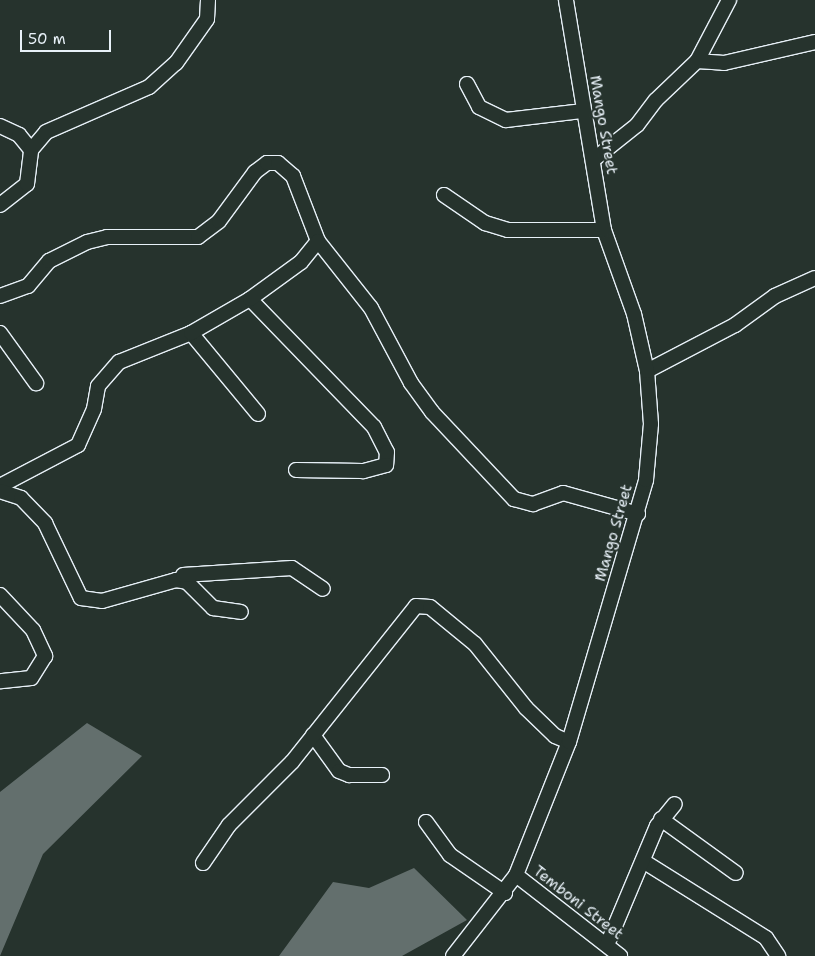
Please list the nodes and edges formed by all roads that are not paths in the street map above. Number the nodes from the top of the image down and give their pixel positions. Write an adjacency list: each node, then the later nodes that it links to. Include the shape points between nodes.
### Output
1 (208, 0): 9 (street, via 207,19 192,41 149,87 46,132)
2 (566, 0): 7 (street, Mango Street)
3 (729, 0): 5 (street)
4 (815, 42): 5 (street, via 740,60)
5 (697, 61): 10 (street, via 656,100 637,125)
6 (468, 84): 7 (street, via 479,107 506,120)
7 (583, 111): 10 (street, Mango Street)
8 (0, 126): 9 (street, via 19,135)
9 (31, 150): 12 (street, via 27,184)
10 (593, 160): 13 (street, Mango Street)
11 (444, 194): 13 (street, via 486,223 508,230)
12 (0, 205)
13 (604, 230): 20 (street, Mango Street, via 634,314)
14 (318, 241): 16 (street, via 288,169 267,163 255,172 219,221 198,237 107,237 87,242 49,261 28,286); 17 (street, via 301,262); 26 (street, via 371,308 432,412 514,499 533,504 563,492)
15 (815, 278): 20 (street, via 775,296 735,325)
16 (0, 296)
17 (250, 300): 18 (street); 23 (street, via 374,427 387,452 386,465 363,471)
18 (191, 332): 22 (street); 24 (street, via 120,362 98,386 94,409 78,445)
19 (0, 333): 21 (street)
20 (647, 371): 26 (street, Mango Street, via 651,424)
21 (36, 383)
22 (258, 414)
23 (296, 470)
24 (0, 486)
25 (0, 491): 30 (street, via 21,498 45,523 81,598 110,599 176,580 186,582 213,608)
26 (638, 514): 33 (street, Mango Street)
27 (183, 575): 28 (street, via 292,568)
28 (323, 589)
29 (0, 595): 31 (street, via 33,630 45,656 31,678)
30 (240, 612)
31 (0, 681)
32 (313, 736): 33 (street, via 416,606 430,607 475,644 526,708 555,736); 34 (street, via 338,771 349,775); 39 (street, via 229,825)
33 (569, 742): 41 (street, Mango Street)
34 (382, 775)
35 (674, 804): 36 (street)
36 (660, 819): 38 (street); 40 (street)
37 (426, 822): 42 (street, via 450,854)
38 (643, 861): 43 (street); 46 (street, via 766,938)
39 (203, 864)
40 (736, 873)
41 (516, 875): 42 (street, Mango Street); 43 (street, Temboni Street)
42 (505, 893): 44 (street, Mango Street)
43 (607, 945): 45 (street, Temboni Street)
44 (452, 956)
45 (620, 956)
46 (778, 956)

